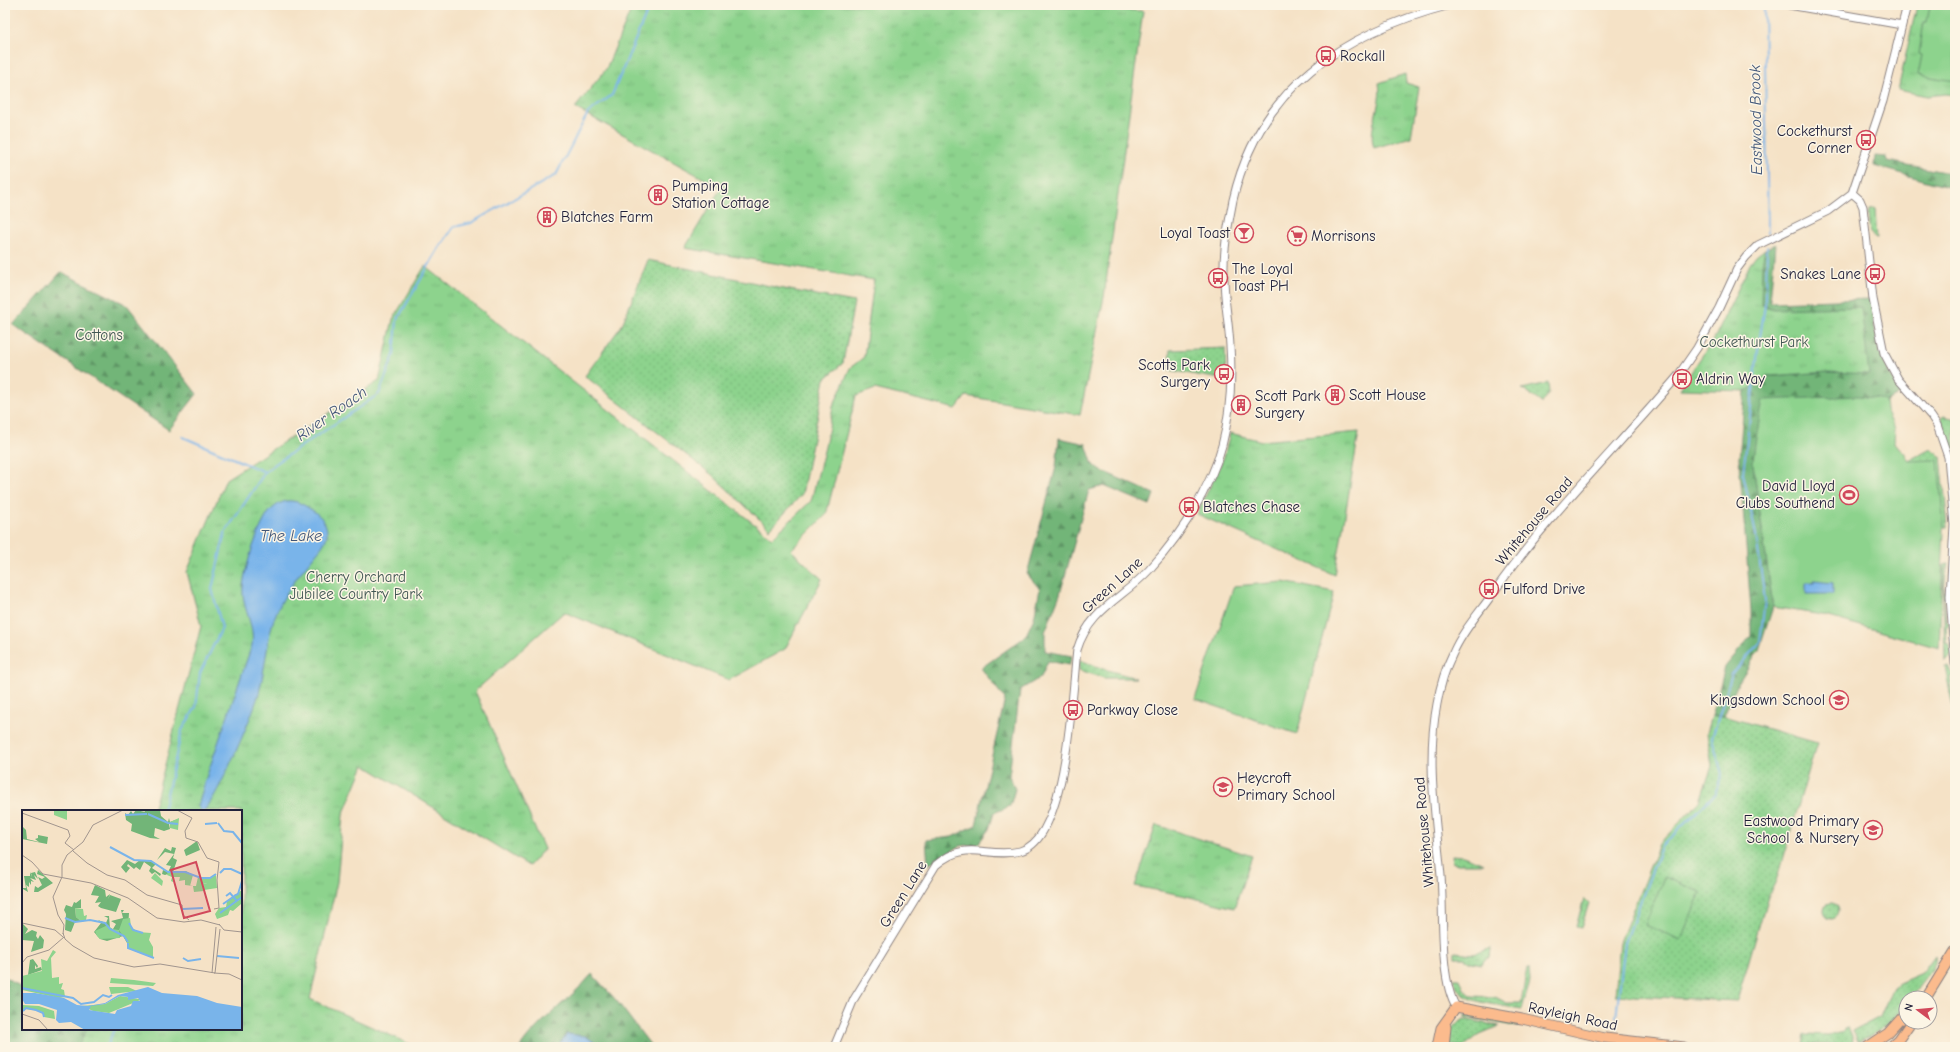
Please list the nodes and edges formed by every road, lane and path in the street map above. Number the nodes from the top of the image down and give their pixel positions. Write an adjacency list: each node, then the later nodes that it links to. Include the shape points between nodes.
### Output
1 (1450, 5): 14 (street, Green Lane, via 1376,30 1334,54 1287,93 1257,135 1236,190 1225,252 1224,288 1231,356 1227,420 1212,473 1169,546 1134,585 1096,615 1083,632 1076,655 1062,780 1040,837 1023,850 965,850 952,854 936,865 854,999)
2 (1789, 5): 4 (street)
3 (1907, 5): 4 (street)
4 (1902, 25): 5 (street, via 1883,101)
5 (1852, 193): 6 (street, via 1863,207 1873,299 1884,353 1898,379 1937,425 1948,457 1954,525 1950,597); 10 (street, Whitehouse Road, via 1828,211 1758,245 1746,257 1737,269 1697,348 1677,377 1526,547 1452,654 1435,716 1432,767 1446,974 1450,996)
6 (1955, 664)
7 (1953, 954): 8 (main road); 9 (main road)
8 (1924, 990)
9 (1931, 990)
10 (1456, 1007): 11 (main road); 17 (main road, Rayleigh Road, via 1605,1038)
11 (1448, 1019): 15 (main road, via 1440,1032); 16 (main road)
12 (1898, 1022): 18 (main road, via 1888,1033)
13 (1905, 1030): 19 (main road)
14 (834, 1047)
15 (1437, 1047)
16 (1444, 1047)
17 (1684, 1047)
18 (1867, 1047)
19 (1890, 1047)

